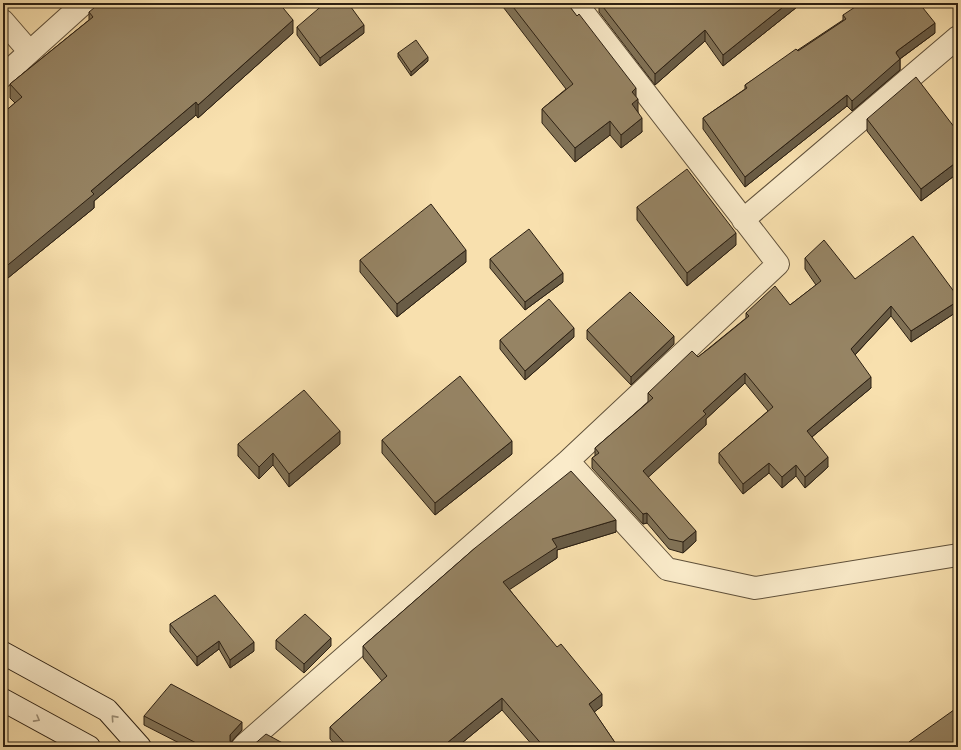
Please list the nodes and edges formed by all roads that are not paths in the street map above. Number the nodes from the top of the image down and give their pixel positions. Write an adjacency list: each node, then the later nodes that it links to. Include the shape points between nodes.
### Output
1 (84, 3): 5 (street)
2 (576, 3): 7 (street)
3 (3, 21): 5 (street)
4 (958, 38): 7 (street)
5 (28, 51): 6 (street)
6 (3, 76)
7 (743, 220): 8 (street, via 778,264)
8 (568, 461): 9 (street, via 667,569 755,588); 14 (street)
9 (958, 555)
10 (3, 653): 13 (street, one-way to 10, via 107,710)
11 (3, 700): 12 (street, one-way to 12)
12 (88, 747)
13 (140, 747)
14 (242, 747)

